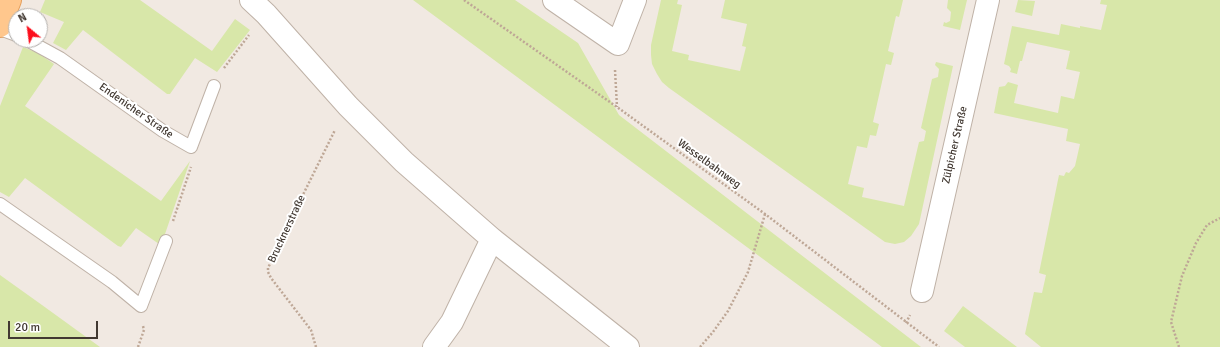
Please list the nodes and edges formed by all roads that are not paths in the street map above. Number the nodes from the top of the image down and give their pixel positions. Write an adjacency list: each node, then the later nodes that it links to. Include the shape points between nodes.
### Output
1 (10, 0): 6 (main road)
2 (554, 0): 3 (street, via 618,44)
3 (635, 0)
4 (988, 0): 12 (street, Zülpicher Straße)
5 (258, 7): 10 (street, via 348,106 404,162)
6 (0, 28)
7 (42, 48): 8 (lane, Endenicher Straße, via 190,147)
8 (214, 86)
9 (0, 204): 11 (lane, via 112,282 141,306)
10 (492, 239): 13 (street, via 452,322); 14 (street)
11 (166, 241)
12 (922, 291)
13 (434, 347)
14 (628, 347)

